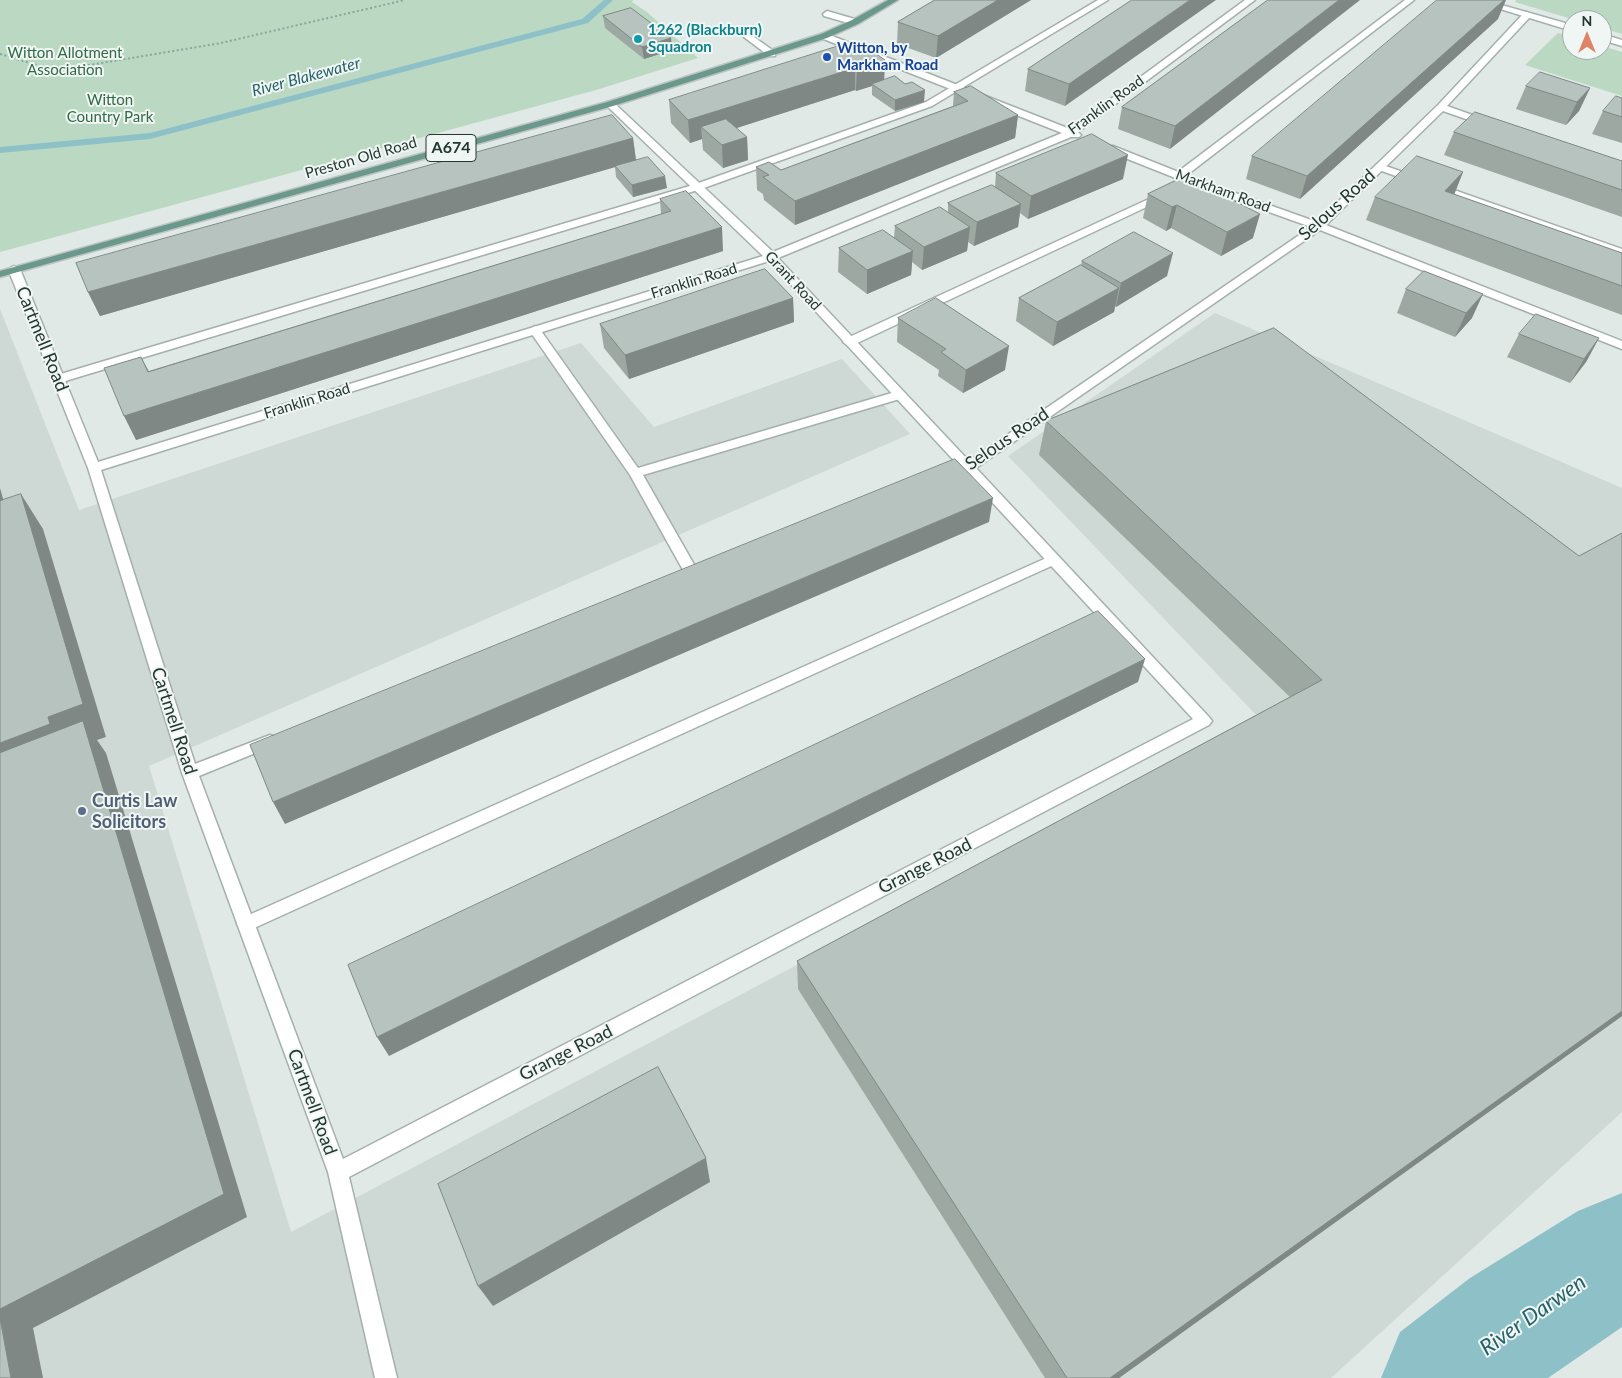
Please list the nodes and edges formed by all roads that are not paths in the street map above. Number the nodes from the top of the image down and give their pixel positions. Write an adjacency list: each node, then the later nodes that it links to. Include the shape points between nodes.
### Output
1 (894, 0): 8 (main road, Preston Old Road / A674)
2 (1104, 0): 13 (street)
3 (1250, 0): 17 (street, Franklin Road)
4 (1410, 0): 19 (street)
5 (1475, 0): 7 (street)
6 (827, 14): 8 (street)
7 (1527, 15): 9 (street); 15 (street, Selous Road)
8 (855, 22): 11 (main road, Preston Old Road / A674)
9 (1562, 25)
10 (747, 35): 12 (street)
11 (824, 36): 12 (main road, Preston Old Road / A674); 13 (street, Markham Road)
12 (772, 54): 14 (main road, Preston Old Road / A674)
13 (958, 88): 17 (street, Markham Road); 21 (street, via 929,104)
14 (610, 104): 21 (street, Grant Road); 25 (main road, Preston Old Road / A674)
15 (1441, 107): 16 (street); 18 (street, Selous Road)
16 (1495, 126)
17 (1070, 133): 19 (street, Markham Road); 24 (street, Franklin Road)
18 (1380, 167): 22 (street, Selous Road); 23 (street)
19 (1179, 176): 20 (street, Markham Road)
20 (1192, 181): 22 (street, Markham Road); 27 (street)
21 (697, 187): 24 (street, Grant Road); 29 (street)
22 (1319, 226): 28 (street, Markham Road); 32 (street, Selous Road)
23 (1622, 253)
24 (771, 257): 26 (street, Franklin Road); 27 (street, Grant Road)
25 (7, 272): 29 (street, Cartmell Road)
26 (535, 330): 31 (street, Franklin Road); 33 (street)
27 (849, 342): 30 (street, Grant Road)
28 (1622, 346)
29 (58, 379): 31 (street, Cartmell Road)
30 (899, 395): 32 (street, Grant Road); 33 (street)
31 (94, 468): 38 (street, Cartmell Road)
32 (967, 468): 34 (street, Selous Road); 35 (street, Grange Road)
33 (635, 472): 36 (street)
34 (948, 475)
35 (1053, 560): 39 (street); 40 (street, Grange Road, via 1204,721)
36 (693, 575)
37 (282, 737): 38 (street)
38 (190, 773): 39 (street, Cartmell Road)
39 (246, 924): 40 (street, Cartmell Road)
40 (338, 1172): 41 (street, Cartmell Road)
41 (386, 1378)

